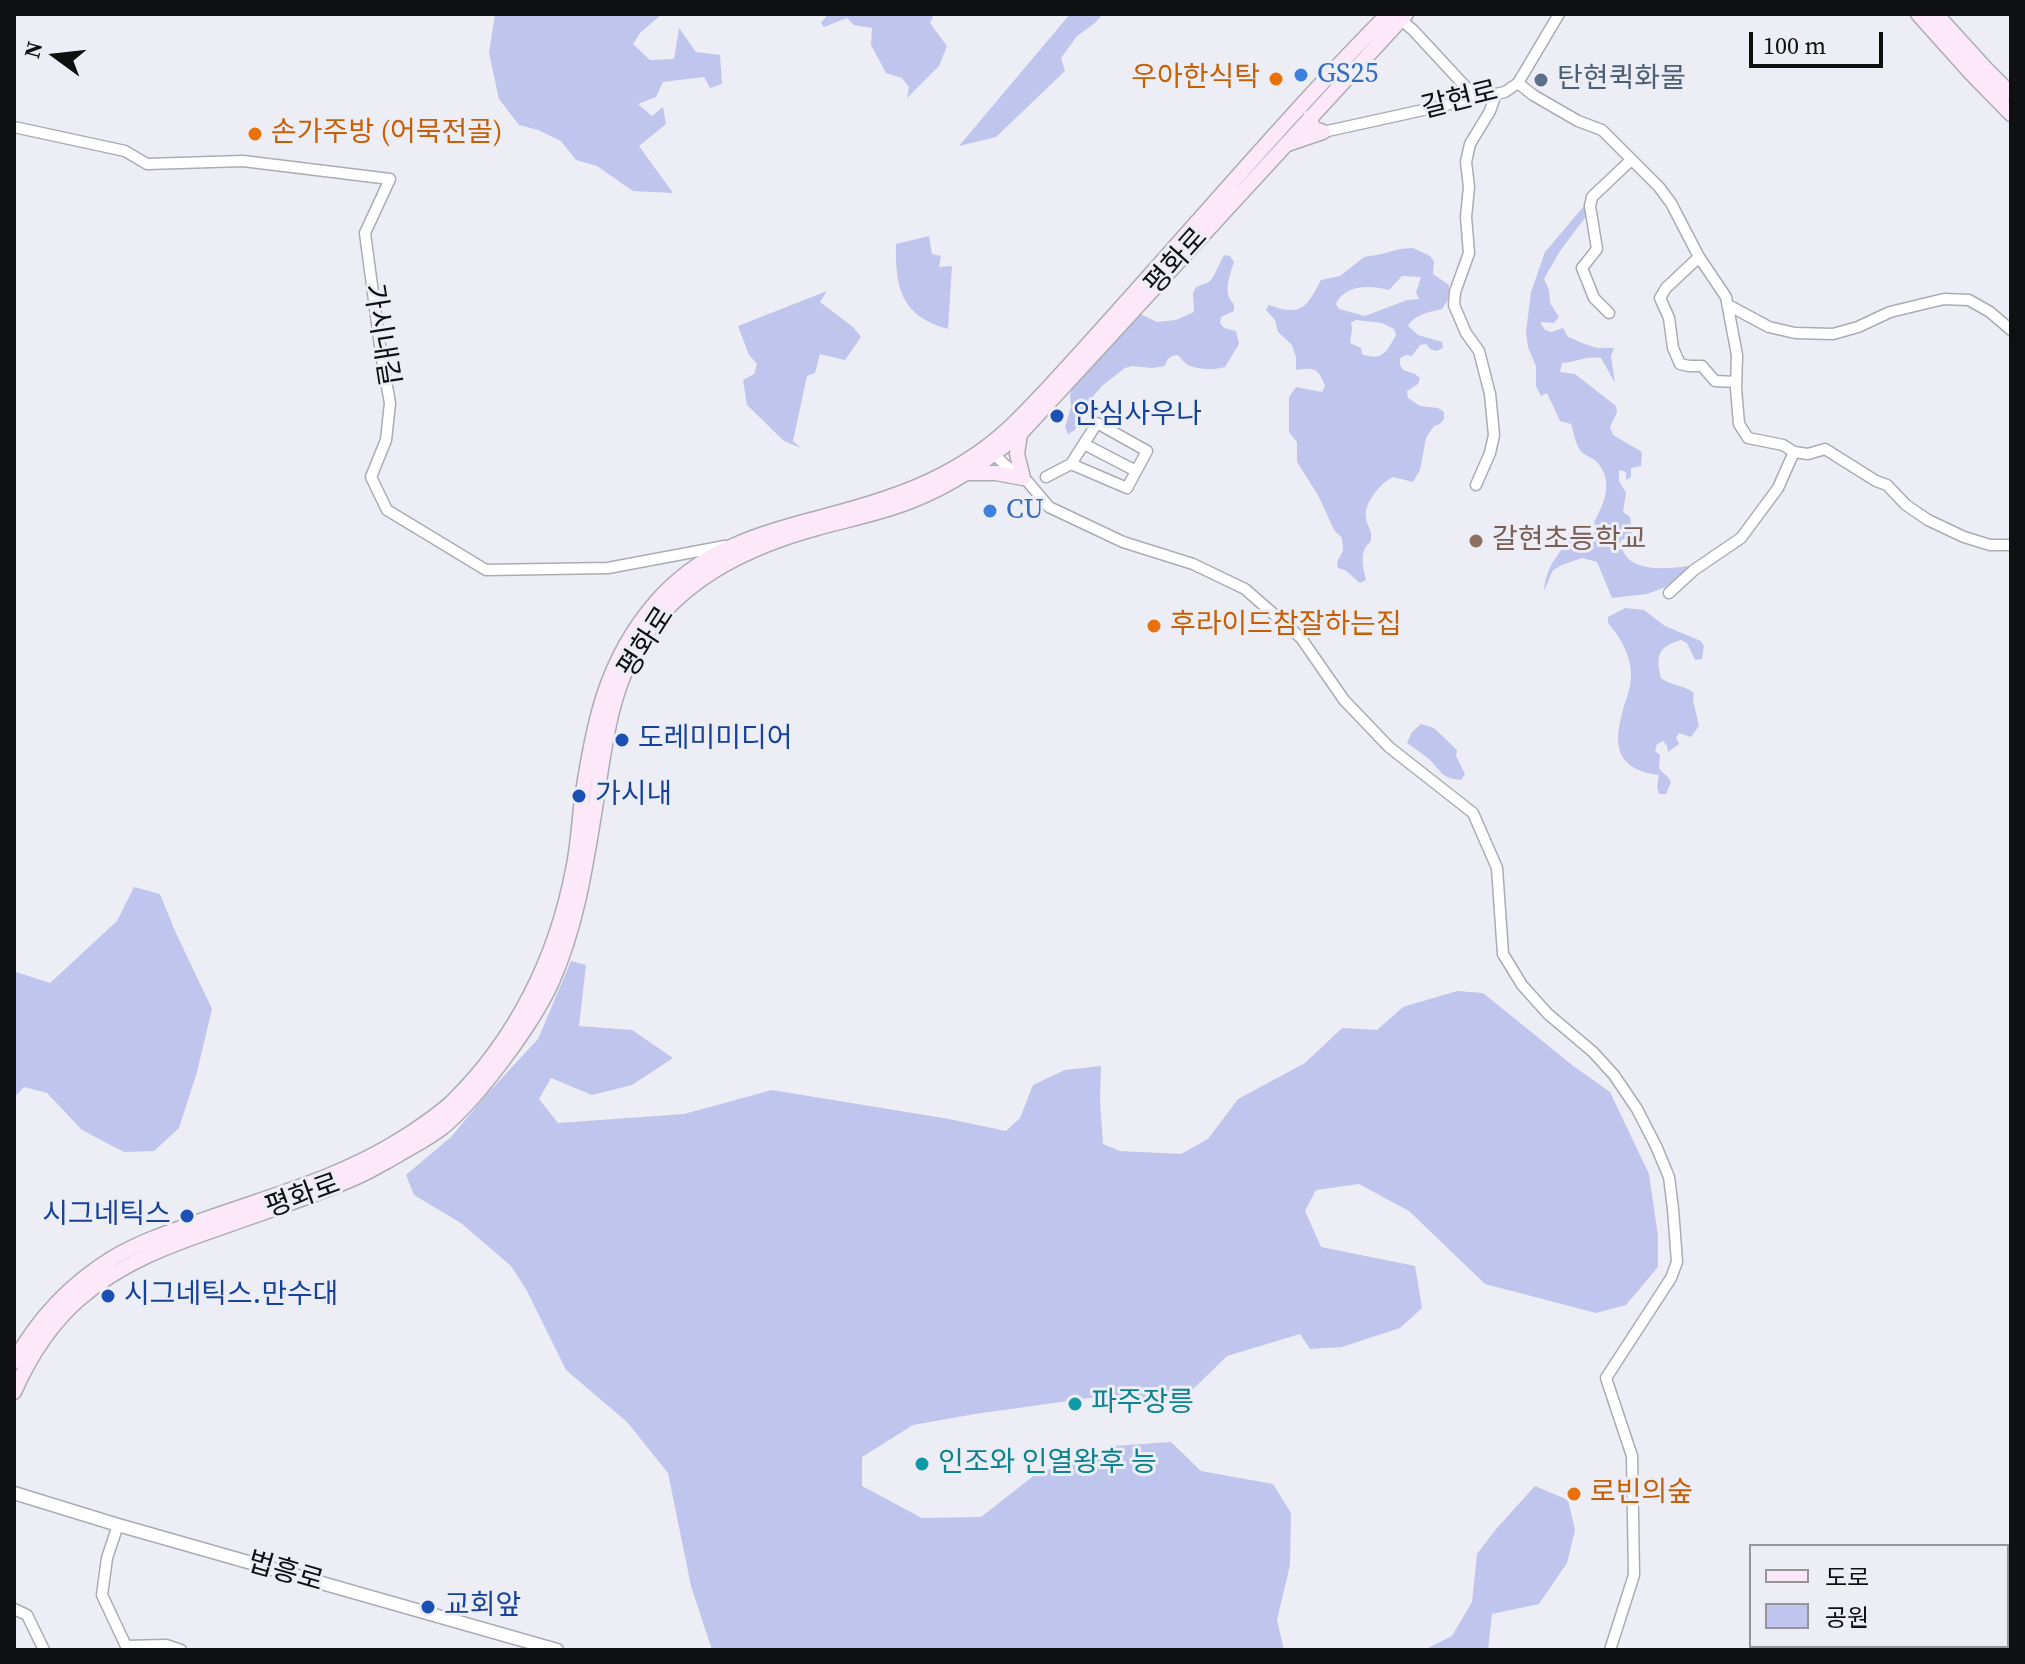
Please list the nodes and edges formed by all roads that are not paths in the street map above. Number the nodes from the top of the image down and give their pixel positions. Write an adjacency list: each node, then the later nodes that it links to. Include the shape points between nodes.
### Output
1 (1559, 14): 5 (street, 갈현로)
2 (1918, 14): 9 (main road)
3 (1936, 14): 7 (main road)
4 (1397, 16): 8 (street); 10 (main road, 평화로); 22 (main road, 평화로, via 1211,204)
5 (1518, 83): 6 (street, 갈현로); 14 (street, via 1602,130)
6 (1496, 94): 8 (street, 갈현로); 29 (street, via 1466,162 1469,253 1454,305 1479,351 1490,394 1494,435)
7 (2011, 94)
8 (1476, 98): 12 (street, 갈현로)
9 (2011, 114)
10 (1310, 117): 12 (main road, via 1313,128); 13 (main road, 평화로)
11 (14, 127): 30 (street, 가시내길, via 125,151 147,164 243,161 390,179 365,233 390,403 386,440 371,477 387,510 486,570 608,568)
12 (1323, 132): 13 (main road)
13 (1284, 145): 20 (main road, 평화로)
14 (1630, 161): 15 (street, via 1671,203); 17 (street, via 1592,197 1590,206 1597,249 1582,268 1594,298)
15 (1699, 257): 16 (street); 19 (street, via 1660,298 1673,348 1680,364 1702,366 1715,381)
16 (1728, 305): 18 (street, via 1769,327 1833,334 1890,312 1944,299 1969,300); 19 (street)
17 (1609, 313)
18 (2011, 330)
19 (1736, 382): 23 (street, via 1739,424 1748,438)
20 (1020, 434): 22 (main road, 평화로); 28 (main road, via 1017,454)
21 (1084, 444): 24 (street); 25 (street); 25 (street, via 1097,423 1147,451)
22 (990, 450): 26 (main road, 평화로); 28 (street); 30 (main road, 평화로, via 891,497)
23 (1794, 452): 31 (street, via 1825,449 1887,485 1928,520 1990,545); 32 (street, via 1778,488 1741,538)
24 (1071, 464): 25 (street, via 1127,488); 27 (street)
25 (1136, 471)
26 (968, 473): 28 (main road); 34 (main road, 평화로, via 912,501 755,548 676,599 637,648 615,697 581,892 552,982 526,1029 483,1087 431,1136 362,1175 163,1247 111,1275 54,1325)
27 (1046, 477)
28 (1023, 478): 41 (street, via 1049,507 1245,589 1301,638 1344,700 1389,747 1473,813 1497,868 1503,954 1548,1014 1614,1075 1656,1146 1669,1177 1677,1262 1606,1378 1632,1456 1634,1560)
29 (1476, 485)
30 (731, 545): 33 (main road, 평화로, via 678,579 622,651 593,732 574,866 554,944 522,1012 452,1102 374,1156 142,1242 113,1258 60,1299)
31 (2011, 545)
32 (1669, 593)
33 (14, 1362)
34 (14, 1392)
35 (14, 1493): 36 (street, 법흥로)
36 (118, 1525): 39 (street, via 102,1595 126,1646); 40 (street, 법흥로)
37 (14, 1609): 38 (street, via 27,1615)
38 (44, 1650)
39 (181, 1650)
40 (557, 1650)
41 (1610, 1650)

